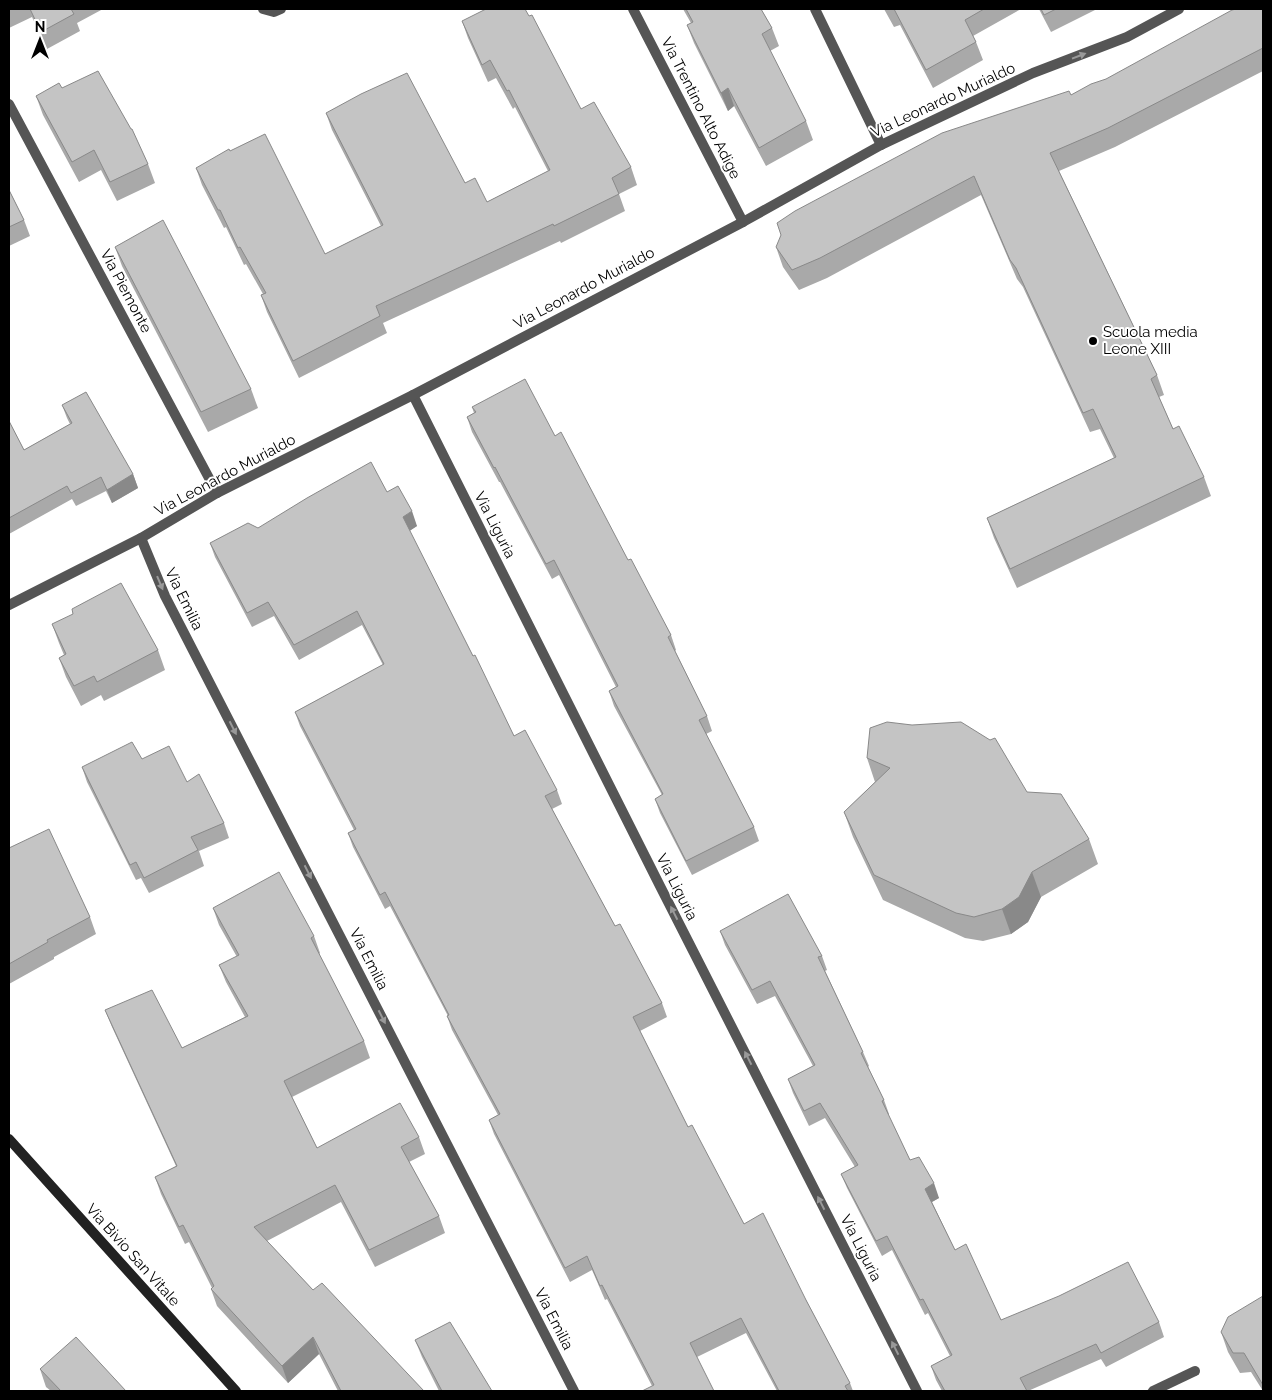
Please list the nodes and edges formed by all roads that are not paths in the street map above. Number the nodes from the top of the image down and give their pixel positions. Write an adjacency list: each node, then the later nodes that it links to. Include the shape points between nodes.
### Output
1 (263, 9): 2 (street, via 274,12)
2 (281, 9)
3 (633, 9): 8 (street, Via Trentino Alto Adige)
4 (815, 9): 7 (street)
5 (1179, 9): 7 (street, Via Leonardo Murialdo, one-way to 5, via 1034,73 1127,38)
6 (9, 104): 10 (street, Via Piemonte)
7 (881, 145): 8 (street, Via Leonardo Murialdo)
8 (743, 222): 9 (street, Via Leonardo Murialdo)
9 (413, 395): 10 (street, Via Leonardo Murialdo); 17 (street, Via Liguria, one-way to 9)
10 (217, 493): 11 (street, Via Leonardo Murialdo)
11 (141, 538): 12 (street, Via Leonardo Murialdo); 16 (street, Via Emilia, one-way to 16, via 165,596)
12 (9, 606)
13 (9, 1140): 15 (main road, Via Bivio San Vitale)
14 (1195, 1371): 18 (street)
15 (236, 1391)
16 (574, 1391)
17 (917, 1391)
18 (1153, 1391)

